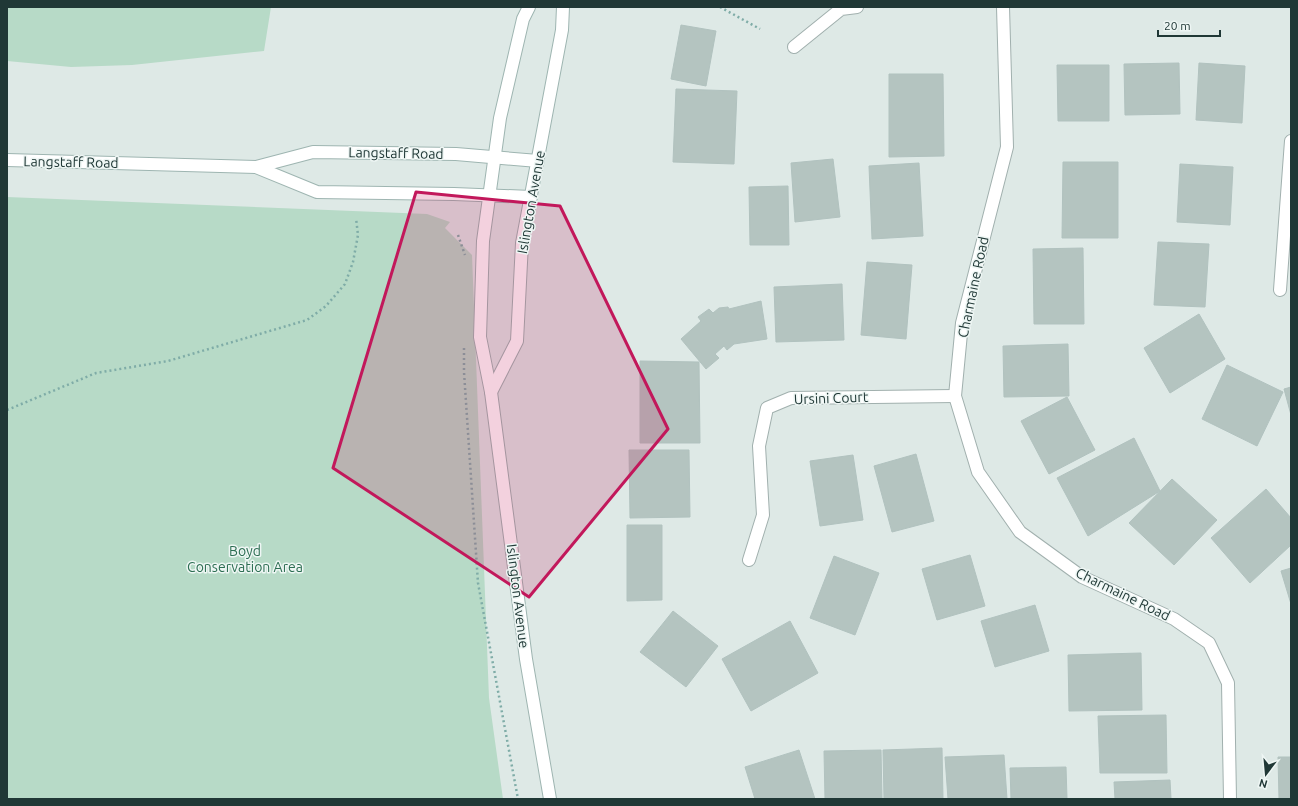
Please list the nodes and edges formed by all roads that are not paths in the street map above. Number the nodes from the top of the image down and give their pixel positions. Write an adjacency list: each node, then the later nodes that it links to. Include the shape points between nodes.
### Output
1 (529, 7): 7 (main road, Islington Avenue, via 523,19 502,110)
2 (563, 7): 9 (main road, Islington Avenue, via 562,30)
3 (857, 7): 5 (main road, via 842,8)
4 (1004, 7): 15 (main road, Charmaine Road, via 1007,147 962,323)
5 (794, 47)
6 (1291, 140): 13 (main road)
7 (495, 158): 9 (main road, Langstaff Road); 10 (main road, Langstaff Road, via 456,154 313,152); 11 (main road, Islington Avenue)
8 (7, 160): 10 (main road, Langstaff Road)
9 (538, 161): 12 (main road, Islington Avenue)
10 (256, 167): 11 (main road, Langstaff Road, via 317,192)
11 (490, 195): 12 (main road, Langstaff Road); 14 (main road, Islington Avenue, via 483,241 480,337)
12 (531, 197): 14 (main road, Islington Avenue, via 522,243 517,341)
13 (1280, 290)
14 (491, 392): 17 (main road, Islington Avenue, via 526,659)
15 (955, 396): 16 (main road, Ursini Court, via 791,398 767,408 759,446 763,515); 18 (main road, Charmaine Road, via 978,472 1020,532 1082,577 1174,618 1209,643 1228,683)
16 (749, 560)
17 (550, 799)
18 (1230, 799)

